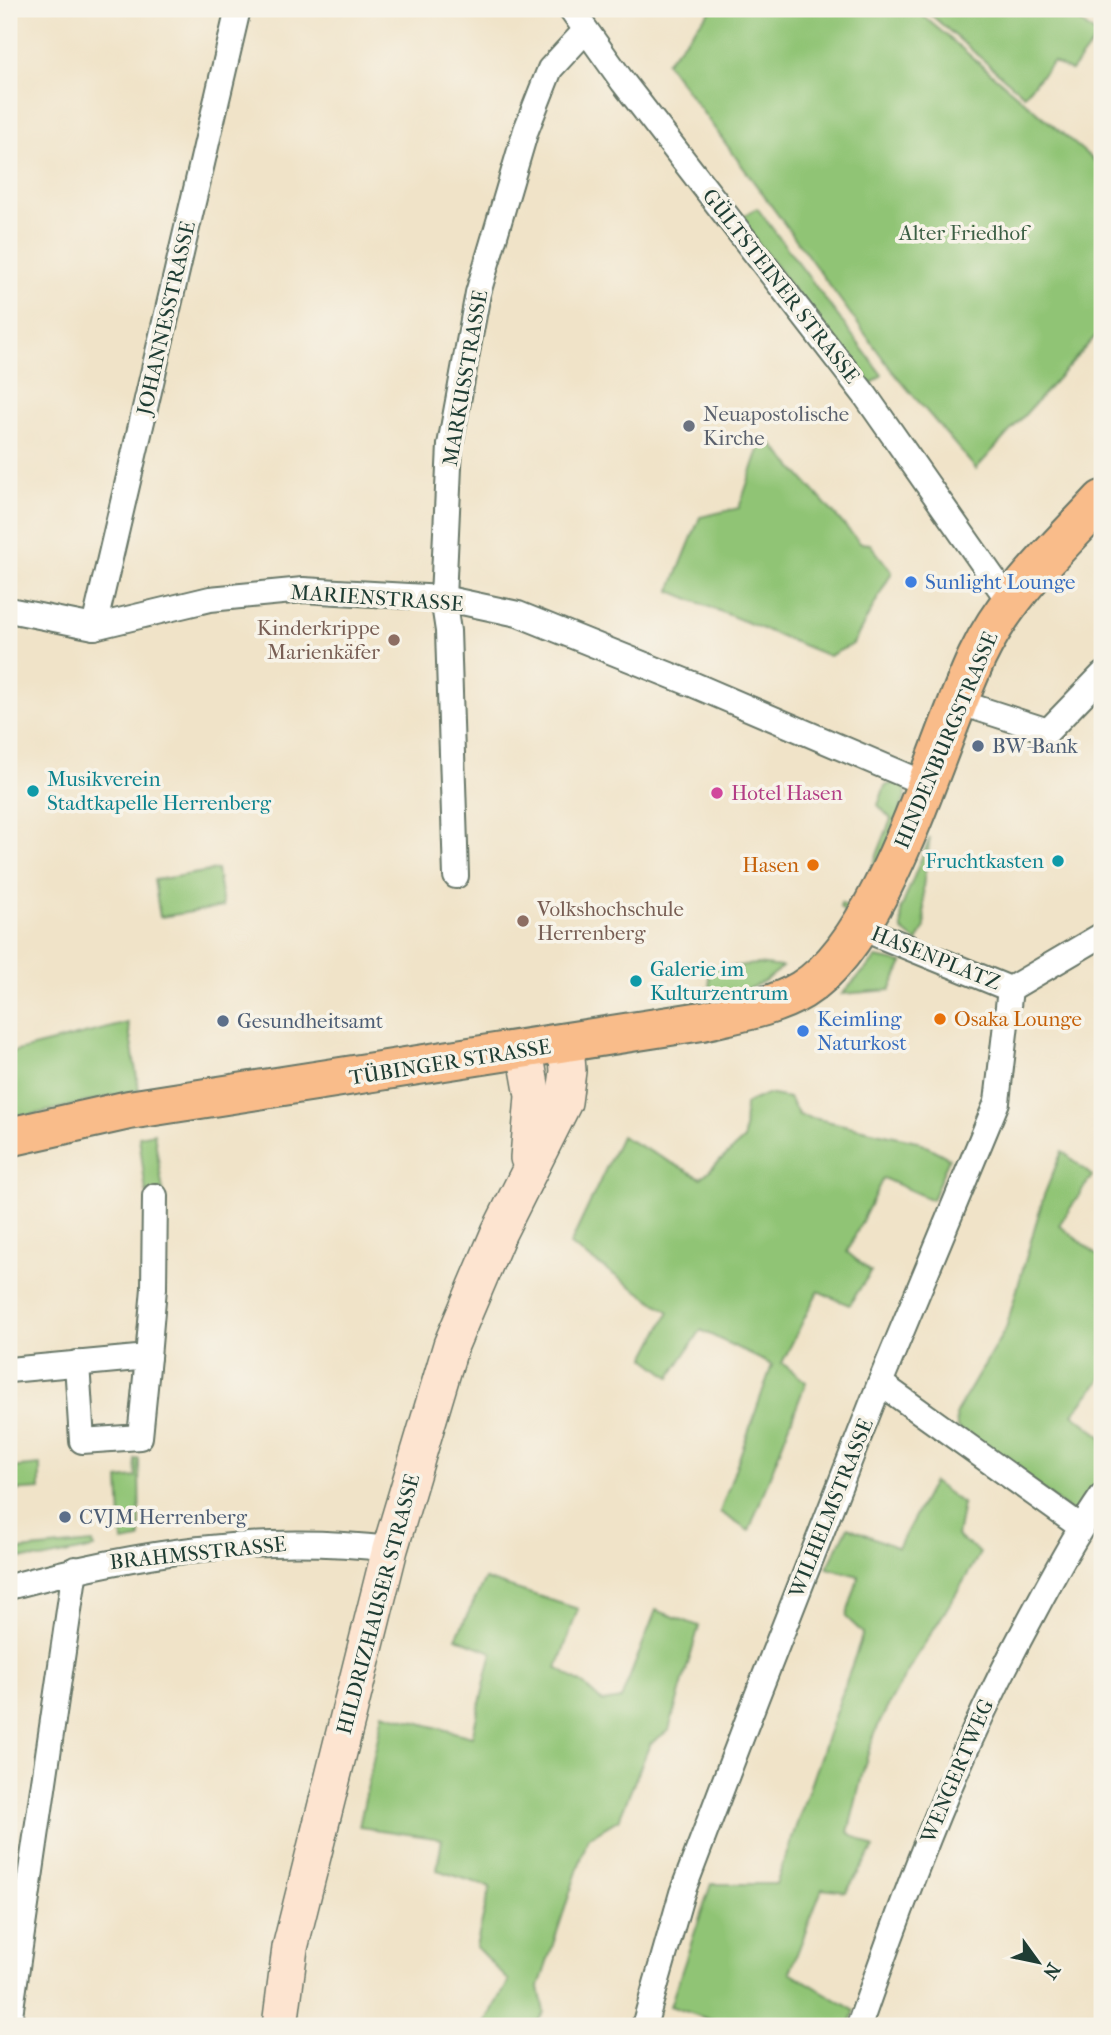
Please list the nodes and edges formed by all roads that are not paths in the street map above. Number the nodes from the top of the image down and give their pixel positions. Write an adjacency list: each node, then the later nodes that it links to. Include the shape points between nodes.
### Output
1 (238, 9): 8 (street, JOHANNESSTRASSE)
2 (571, 9): 3 (street, GÜLTSTEINER STRASSE)
3 (585, 31): 5 (street, MARKUSSTRASSE, via 550,69 526,130 478,293 450,445); 6 (street, GÜLTSTEINER STRASSE, via 865,395)
4 (1102, 500): 6 (main road, HINDENBURGSTRASSE)
5 (443, 598): 8 (street, MARIENSTRASSE, via 303,590 210,599); 11 (street, MARIENSTRASSE, via 518,614); 12 (street, MARKUSSTRASSE)
6 (1009, 601): 10 (main road, HINDENBURGSTRASSE)
7 (9, 610): 8 (street, MARIENSTRASSE)
8 (94, 626)
9 (1102, 675): 10 (street, via 1048,731)
10 (958, 702): 11 (main road, HINDENBURGSTRASSE)
11 (926, 784): 13 (main road, HINDENBURGSTRASSE)
12 (456, 876)
13 (861, 928): 15 (street, HASENPLATZ); 16 (main road, TÜBINGER STRASSE, via 842,954 800,991 771,1005)
14 (1102, 935): 15 (street)
15 (1010, 989): 24 (street, WILHELMSTRASSE, via 997,1102)
16 (566, 1044): 17 (main road, TÜBINGER STRASSE); 19 (main road, HILDRIZHAUSER STRASSE, via 564,1102)
17 (524, 1051): 18 (main road, TÜBINGER STRASSE, via 130,1110); 19 (main road, HILDRIZHAUSER STRASSE, via 533,1096 531,1144)
18 (9, 1137)
19 (519, 1195): 27 (main road, HILDRIZHAUSER STRASSE, via 451,1345)
20 (155, 1196): 21 (street)
21 (148, 1357): 22 (street); 22 (street, via 140,1437 82,1441)
22 (77, 1363): 23 (street)
23 (9, 1370)
24 (880, 1383): 26 (street); 32 (street, WILHELMSTRASSE, via 682,1893)
25 (1102, 1496): 26 (street, WENGERTWEG)
26 (1080, 1527): 33 (street, WENGERTWEG, via 989,1693 909,1882)
27 (390, 1549): 28 (street, BRAHMSSTRASSE, via 280,1542 143,1555); 31 (main road, HILDRIZHAUSER STRASSE, via 290,1948)
28 (75, 1569): 29 (street, BRAHMSSTRASSE); 30 (street)
29 (9, 1587)
30 (9, 2022)
31 (280, 2026)
32 (644, 2026)
33 (859, 2026)

